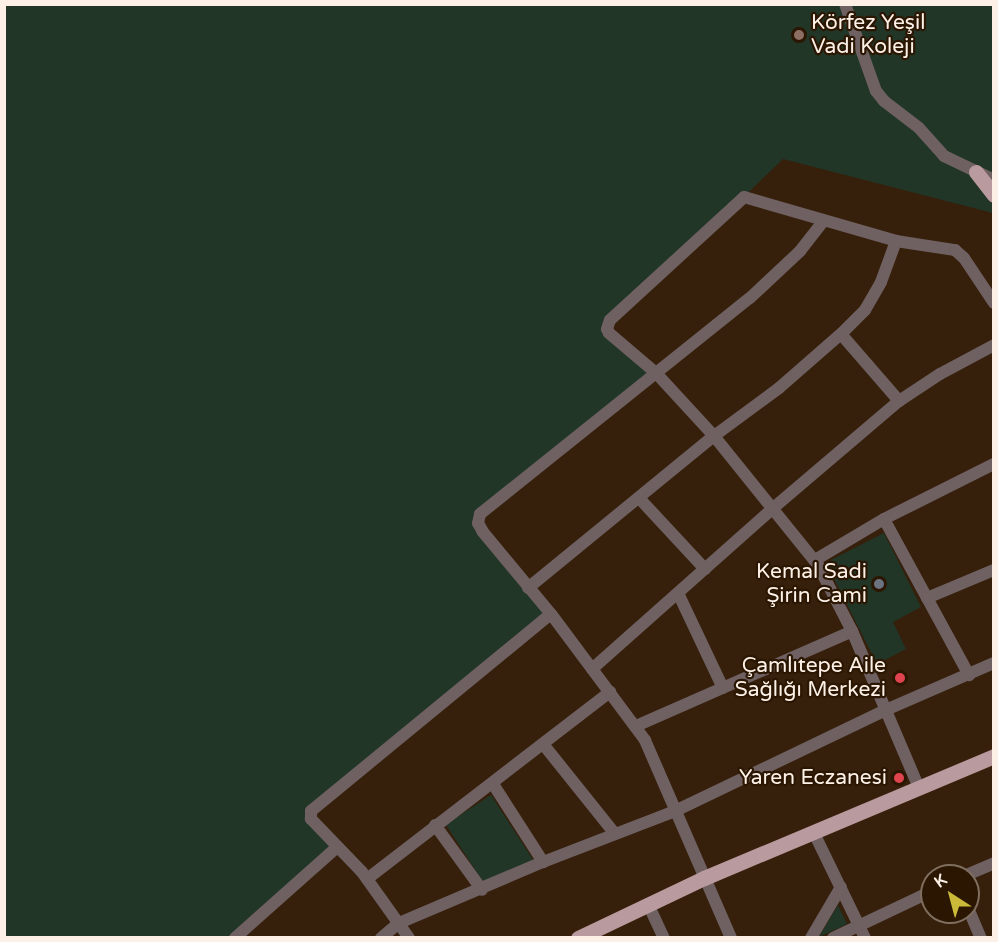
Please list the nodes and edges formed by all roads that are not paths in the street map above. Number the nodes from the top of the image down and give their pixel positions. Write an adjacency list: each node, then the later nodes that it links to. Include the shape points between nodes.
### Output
1 (845, 4): 2 (street, via 880,96 919,128 944,156)
2 (976, 172): 3 (street); 4 (main road)
3 (993, 180)
4 (993, 195)
5 (823, 222): 6 (street); 10 (street, via 800,251 750,298); 10 (street, via 744,197 610,320 609,333)
6 (896, 241): 7 (street, via 955,250); 8 (street, via 881,282 865,310)
7 (993, 303)
8 (841, 334): 11 (street); 12 (street)
9 (993, 345): 11 (street)
10 (656, 373): 12 (street); 20 (street, via 480,514 478,523 483,532)
11 (898, 401): 15 (street)
12 (714, 436): 14 (street); 15 (street)
13 (993, 464): 16 (street)
14 (639, 498): 18 (street); 20 (street)
15 (772, 509): 17 (street); 18 (street)
16 (884, 519): 17 (street); 22 (street)
17 (815, 560): 24 (street)
18 (705, 569): 21 (street)
19 (993, 570): 22 (street)
20 (528, 588): 23 (street)
21 (678, 593): 26 (street); 28 (street)
22 (927, 598): 27 (street)
23 (551, 614): 26 (street); 40 (street, via 310,811 311,819)
24 (852, 631): 28 (street); 30 (street)
25 (993, 663): 27 (street)
26 (592, 669): 29 (street)
27 (969, 675): 30 (street)
28 (723, 688): 31 (street)
29 (610, 692): 31 (street); 32 (street)
30 (888, 709): 35 (street); 36 (street)
31 (636, 726): 36 (street)
32 (543, 744): 34 (street); 39 (street)
33 (993, 756): 35 (main road)
34 (493, 784): 37 (street); 41 (street)
35 (920, 788): 38 (main road)
36 (675, 811): 39 (street); 42 (street)
37 (435, 825): 43 (street); 45 (street)
38 (814, 832): 42 (main road); 44 (street)
39 (615, 834): 41 (street)
40 (336, 848): 43 (street); 52 (street)
41 (543, 862): 45 (street)
42 (704, 878): 47 (main road); 56 (street)
43 (367, 879): 48 (street)
44 (841, 887): 49 (street); 57 (street)
45 (482, 890): 48 (street)
46 (920, 896): 49 (street)
47 (648, 904): 51 (main road); 55 (street)
48 (399, 923): 53 (street); 54 (street)
49 (859, 924): 58 (street); 59 (street)
50 (975, 924): 60 (street)
51 (584, 936)
52 (235, 938)
53 (381, 938)
54 (409, 938)
55 (664, 938)
56 (731, 938)
57 (811, 938)
58 (832, 938)
59 (865, 938)
60 (981, 938)

